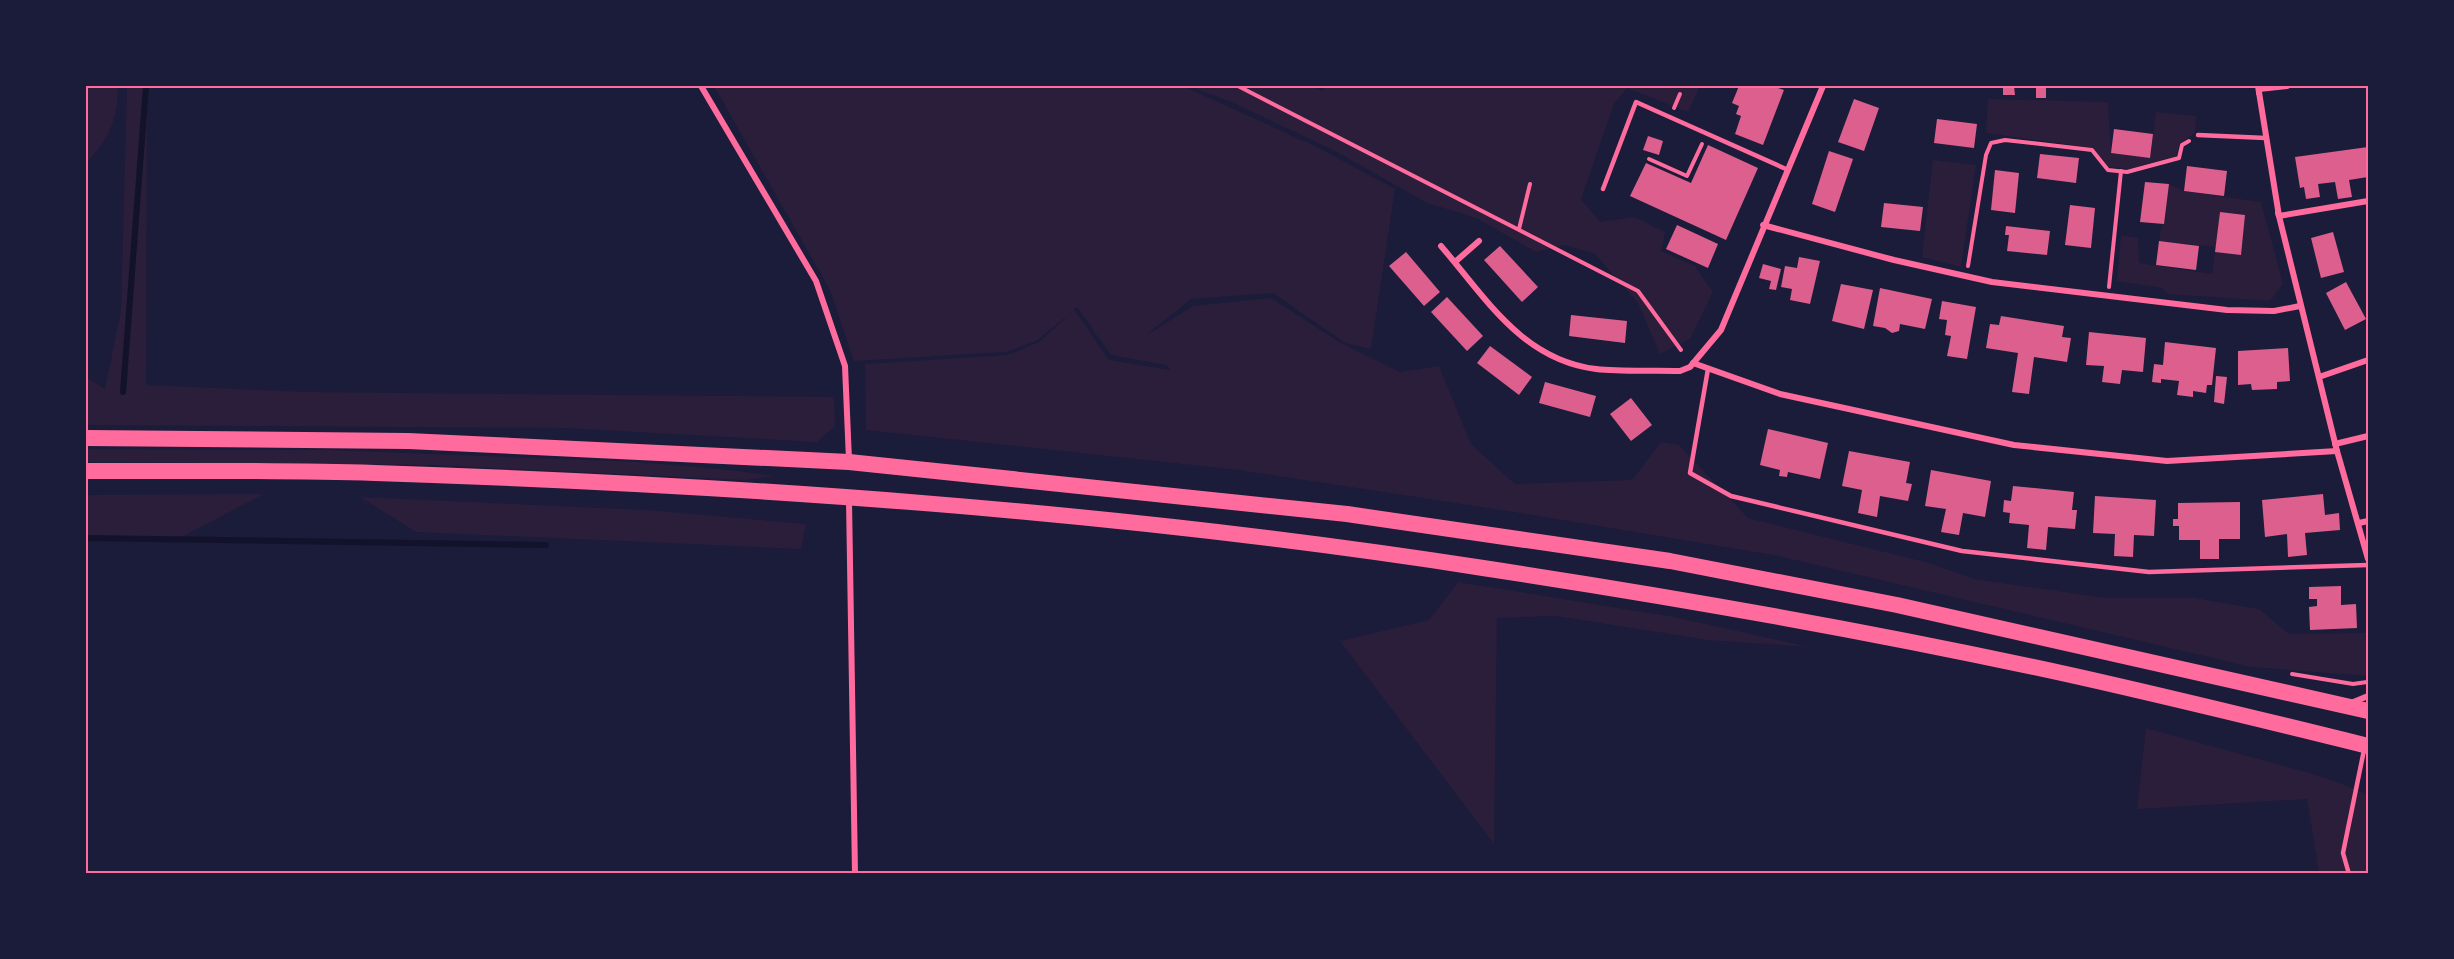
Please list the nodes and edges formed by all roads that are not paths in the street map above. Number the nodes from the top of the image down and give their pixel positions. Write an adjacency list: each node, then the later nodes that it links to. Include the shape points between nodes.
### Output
1 (701, 86): 24 (street, via 816,281 844,366)
2 (1823, 86): 7 (street)
3 (2287, 86): 4 (street)
4 (2258, 87): 6 (street); 10 (street)
5 (2198, 135): 6 (lane)
6 (2266, 138): 10 (street)
7 (1786, 169): 8 (lane, via 1636,102); 11 (street)
8 (1603, 189)
9 (2368, 201): 10 (street)
10 (2278, 216): 15 (street)
11 (1763, 225): 15 (street, via 1992,282 2227,310 2274,311); 17 (street, via 1721,330)
12 (1479, 241): 14 (street)
13 (1440, 246): 14 (street)
14 (1455, 262): 17 (street, via 1510,329 1554,357 1595,369 1680,371)
15 (2300, 306): 19 (street)
16 (2368, 360): 19 (street)
17 (1693, 363): 18 (street)
18 (1708, 369): 23 (street, via 1780,394 2014,445 2167,461); 30 (lane, via 1690,473 1731,495 1962,551 2054,563 2149,572)
19 (2319, 377): 22 (street)
20 (2368, 436): 22 (street)
21 (86, 438): 24 (highway, via 408,441)
22 (2335, 444): 23 (street)
23 (2337, 451): 28 (street)
24 (849, 462): 32 (highway, via 1347,514 1670,561 1988,624)
25 (86, 471): 26 (highway, via 370,473 658,484)
26 (849, 497): 34 (highway, via 1238,535 1479,567 1678,600 2062,673); 35 (street)
27 (2368, 521): 28 (street)
28 (2359, 523): 29 (street)
29 (2368, 559)
30 (2368, 565)
31 (2368, 696): 32 (street)
32 (2345, 705): 33 (highway)
33 (2368, 711)
34 (2367, 745): 36 (lane, via 2343,853)
35 (855, 873)
36 (2349, 873)

